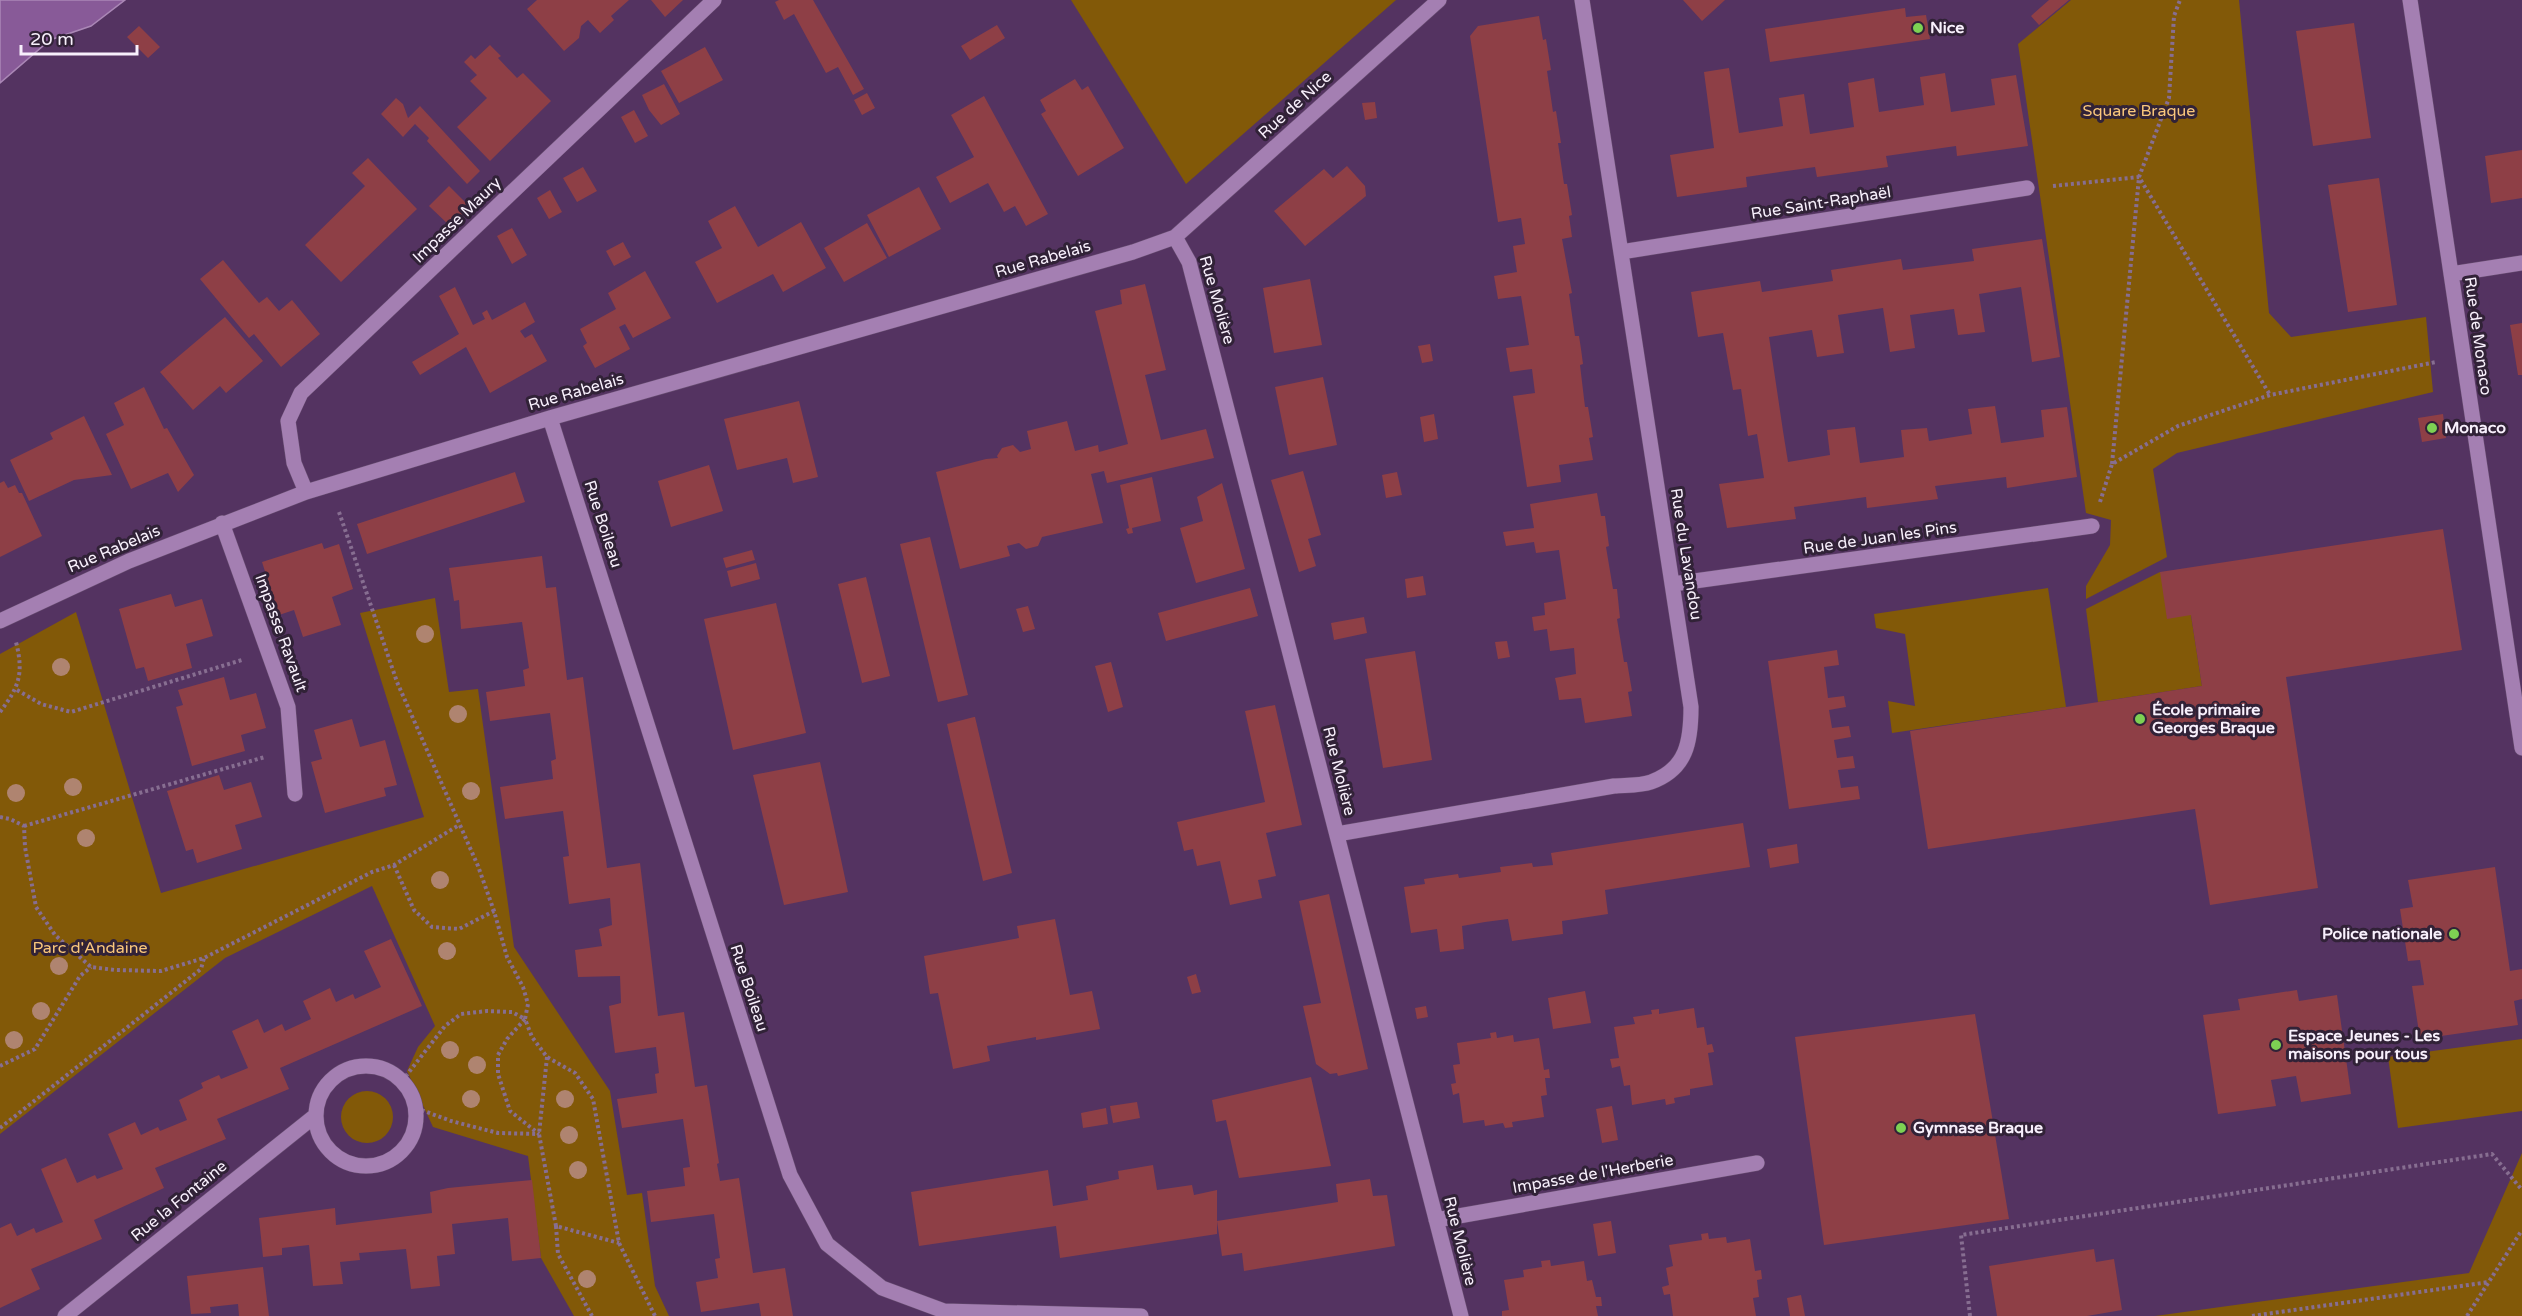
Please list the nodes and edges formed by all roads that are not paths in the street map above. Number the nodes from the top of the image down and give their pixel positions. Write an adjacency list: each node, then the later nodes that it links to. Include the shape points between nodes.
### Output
1 (714, 0): 11 (street, Impasse Maury, via 301,393 288,421 294,463)
2 (1439, 0): 6 (street, Rue de Nice)
3 (1582, 0): 7 (street, Rue du Lavandou)
4 (2410, 0): 9 (street, Rue de Monaco)
5 (2027, 188): 7 (street, Rue Saint-Raphaël)
6 (1175, 237): 10 (street, Rue Rabelais); 19 (street, Rue Molière, via 1189,262)
7 (1622, 252): 14 (street, Rue du Lavandou)
8 (2522, 262): 9 (street)
9 (2451, 274): 16 (street, Rue de Monaco)
10 (550, 418): 11 (street, Rue Rabelais); 24 (street, Rue Boileau, via 790,1175 827,1244 882,1288 944,1311)
11 (306, 492): 12 (street, Rue Rabelais)
12 (222, 523): 15 (street, Rue Rabelais); 18 (street, Impasse Ravault, via 288,707)
13 (2092, 526): 14 (street, Rue de Juan les Pins)
14 (1673, 584): 19 (street, Rue du Lavandou, via 1691,707 1691,737 1676,768 1650,782)
15 (5, 618)
16 (2515, 654): 17 (street, Rue de Monaco)
17 (2522, 748)
18 (295, 794)
19 (1337, 834): 22 (street, Rue Molière)
20 (316, 1114): 20 (street, via 319,1098 340,1073 356,1066 372,1066 402,1081 416,1108 416,1124 400,1153 370,1166 346,1161 326,1146); 23 (street, Rue la Fontaine)
21 (1757, 1163): 22 (street, Impasse de l'Herberie)
22 (1436, 1220): 25 (street, Rue Molière)
23 (65, 1316)
24 (1141, 1316)
25 (1461, 1316)

